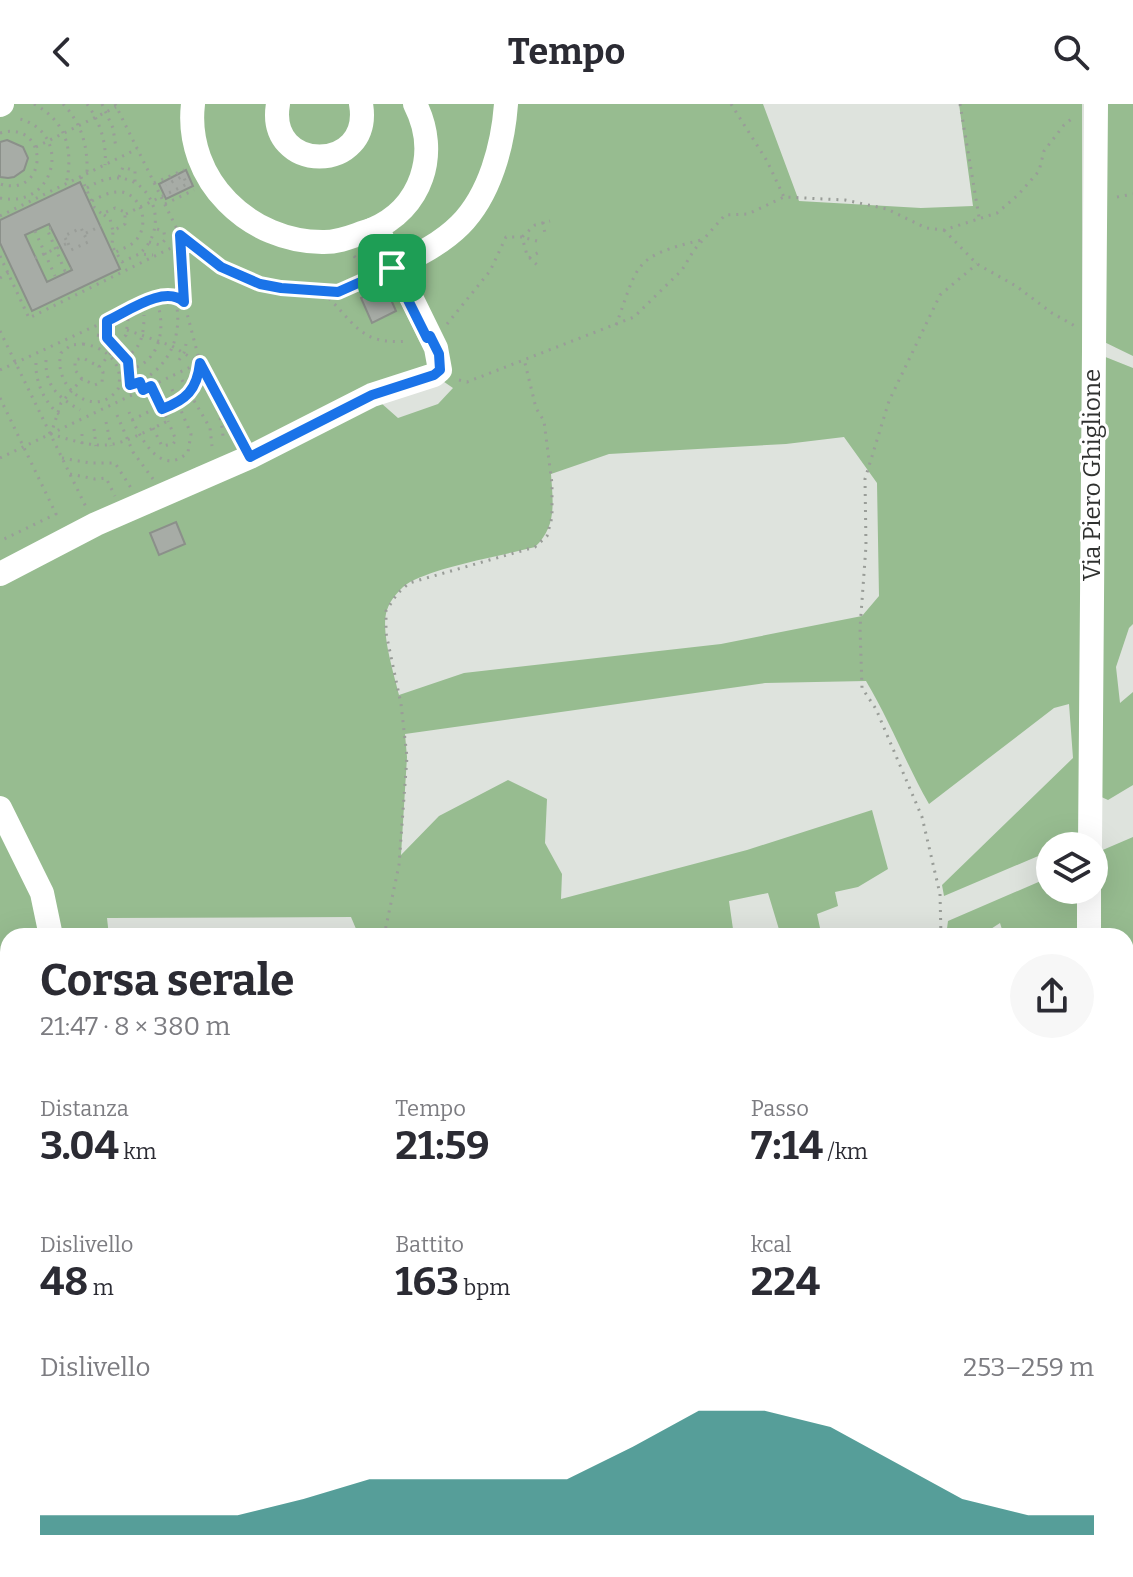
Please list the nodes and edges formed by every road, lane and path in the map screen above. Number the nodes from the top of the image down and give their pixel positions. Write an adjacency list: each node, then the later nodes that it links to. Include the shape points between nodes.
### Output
1 (34, 104): 19 (path)
2 (63, 104): 17 (path)
3 (87, 104): 16 (path)
4 (102, 104): 15 (path)
5 (193, 104): 53 (street, via 193,137 207,175 219,195 247,220 312,242 350,239)
6 (278, 104): 7 (street, via 284,140 294,150 319,158 354,141 363,115)
7 (361, 104)
8 (415, 104): 53 (street, via 425,131 424,171 413,199 393,219)
9 (506, 104): 76 (street, via 498,153 462,223)
10 (731, 104): 37 (path)
11 (960, 104): 47 (path)
12 (115, 105): 15 (path); 23 (path)
13 (1088, 108): 47 (path, via 1064,125 1044,151 1039,171 1018,195 997,213); 96 (street, Via Piero Ghiglione)
14 (4, 109): 20 (path, via 32,123)
15 (107, 111): 16 (path); 22 (path)
16 (95, 117): 17 (path); 24 (path)
17 (79, 125): 19 (path); 26 (path)
18 (0, 133): 21 (path, via 20,133)
19 (64, 133): 20 (path); 32 (path, via 69,155)
20 (49, 141): 21 (path); 39 (path, via 50,173)
21 (36, 147): 31 (path, via 38,161 29,179 17,186)
22 (116, 148)
23 (137, 149): 24 (path); 30 (path)
24 (105, 165): 26 (path)
25 (192, 166): 30 (path)
26 (87, 174): 27 (path)
27 (81, 177): 32 (path); 35 (path)
28 (119, 177): 29 (path); 29 (path, via 123,167 130,167); 35 (path)
29 (135, 182): 41 (path)
30 (154, 183): 36 (path)
31 (0, 184)
32 (66, 184): 39 (path)
33 (166, 185): 36 (path, via 183,176 187,184)
34 (203, 186): 42 (path)
35 (86, 188): 40 (path)
36 (161, 196): 41 (path); 42 (path)
37 (784, 197): 54 (path, via 845,200); 61 (path, via 748,214 725,215)
38 (0, 198): 39 (path)
39 (32, 198): 46 (path)
40 (92, 201): 43 (path, via 123,192); 44 (path)
41 (152, 201): 43 (path); 52 (path)
42 (165, 204): 59 (path)
43 (139, 207): 45 (path); 66 (path, via 140,236)
44 (102, 214): 45 (path, via 115,208); 56 (path, via 110,219)
45 (126, 214): 56 (path, via 125,224)
46 (0, 216)
47 (979, 217): 54 (path)
48 (92, 220): 57 (path, via 98,228)
49 (550, 221): 50 (path)
50 (543, 222): 58 (path); 60 (path)
51 (51, 228): 65 (path, via 47,229)
52 (155, 228): 63 (path); 63 (path, via 164,232 165,240 160,245)
53 (371, 230): 76 (street, via 380,234)
54 (944, 230): 74 (path)
55 (35, 231): 68 (path)
56 (113, 231): 66 (path)
57 (84, 234): 64 (path, via 81,228 64,236); 64 (path, via 88,242 71,250)
58 (545, 234)
59 (180, 235): 70 (path); 82 (path, via 239,276); 83 (path)
60 (522, 237): 62 (path); 73 (path); 97 (path, via 506,237 495,264)
61 (702, 240): 89 (path, via 646,307); 89 (path, via 669,248 642,263 630,280)
62 (537, 241)
63 (149, 242): 69 (path)
64 (68, 243): 65 (path)
65 (56, 248): 68 (path); 77 (path, via 65,271)
66 (116, 252): 69 (path, via 122,262)
67 (539, 252): 73 (path)
68 (45, 253): 72 (path); 80 (path)
69 (139, 254): 70 (path)
70 (157, 255): 79 (path, via 29,318)
71 (0, 256): 79 (path)
72 (35, 258)
73 (529, 258): 75 (path)
74 (977, 264): 96 (path); 163 (path, via 940,295 889,401 865,479 862,688 922,817 940,894)
75 (538, 266)
76 (394, 267): 82 (path, via 338,292); 97 (street)
77 (71, 268)
78 (13, 270): 79 (path)
79 (8, 273): 81 (path)
80 (55, 276)
81 (0, 278)
82 (323, 293): 97 (path, via 368,336 396,343)
83 (184, 302): 88 (path, via 163,296); 109 (path)
84 (177, 308): 99 (path)
85 (159, 309): 95 (path)
86 (144, 315): 93 (path)
87 (128, 319): 90 (path)
88 (107, 321): 94 (path); 107 (path)
89 (616, 325): 104 (path)
90 (127, 330): 93 (path); 100 (path)
91 (0, 331): 107 (path)
92 (97, 335): 94 (path)
93 (143, 335): 95 (path); 103 (path)
94 (107, 338): 100 (path)
95 (159, 341): 99 (path); 111 (path, via 146,362)
96 (1093, 341): 159 (street, Via Piero Ghiglione)
97 (433, 342): 113 (street, via 441,367)
98 (186, 344): 101 (path)
99 (172, 346): 101 (path); 117 (path, via 157,372)
100 (117, 347): 102 (path); 103 (path)
101 (184, 353): 106 (path); 109 (path)
102 (109, 356): 110 (path); 121 (path, via 119,370 115,393 94,402); 121 (path, via 83,344 63,350 60,373)
103 (125, 357): 111 (path)
104 (524, 359): 113 (path, via 467,382); 162 (path, via 533,401 544,421 552,484 547,536 535,547 409,583 386,611 407,757 399,865)
105 (46, 360): 124 (path, via 50,386)
106 (179, 360)
107 (16, 363): 112 (path); 139 (path)
108 (36, 363): 130 (path, via 41,390)
109 (200, 363): 115 (path); 118 (path); 148 (path)
110 (99, 367): 114 (path, via 99,385); 114 (path, via 78,358 75,370)
111 (129, 369): 117 (path, via 130,385)
112 (0, 370)
113 (434, 375): 148 (street, via 372,395)
114 (82, 379): 121 (path)
115 (195, 379): 122 (path); 142 (path, via 217,408)
116 (182, 380): 122 (path)
117 (140, 382): 120 (path)
118 (151, 386): 120 (path); 127 (path)
119 (171, 387): 125 (path)
120 (143, 390): 139 (path)
121 (72, 391): 124 (path)
122 (190, 392): 125 (path); 146 (path, via 210,428)
123 (0, 398): 147 (path)
124 (64, 400): 128 (path); 130 (path)
125 (179, 403): 127 (path); 140 (path, via 191,444 178,460 158,457)
126 (154, 409): 133 (path)
127 (162, 409): 134 (path)
128 (80, 410)
129 (129, 412): 133 (path)
130 (57, 413): 132 (path); 139 (path)
131 (117, 415): 141 (path)
132 (63, 417)
133 (132, 420): 140 (path)
134 (168, 421): 136 (path); 136 (path, via 173,444 162,446)
135 (106, 422): 145 (path)
136 (153, 428): 140 (path)
137 (94, 429): 144 (path)
138 (82, 431): 143 (path)
139 (51, 434): 143 (path); 147 (path); 150 (path)
140 (139, 435): 141 (path)
141 (127, 440): 145 (path); 152 (path)
142 (223, 440)
143 (82, 444): 144 (path)
144 (96, 446): 145 (path)
145 (111, 446)
146 (212, 446)
147 (24, 447): 149 (path); 156 (path, via 56,514)
148 (250, 457): 155 (street)
149 (0, 458)
150 (62, 458): 151 (path); 153 (path, via 115,463)
151 (70, 474): 154 (path, via 106,478); 155 (path)
152 (153, 479)
153 (131, 488)
154 (115, 497)
155 (96, 524): 157 (street)
156 (0, 541)
157 (0, 574)
158 (0, 808): 161 (street, via 42,893)
159 (1090, 832)
160 (1089, 904): 164 (street)
161 (49, 928)
162 (386, 928)
163 (941, 928)
164 (1089, 928)

